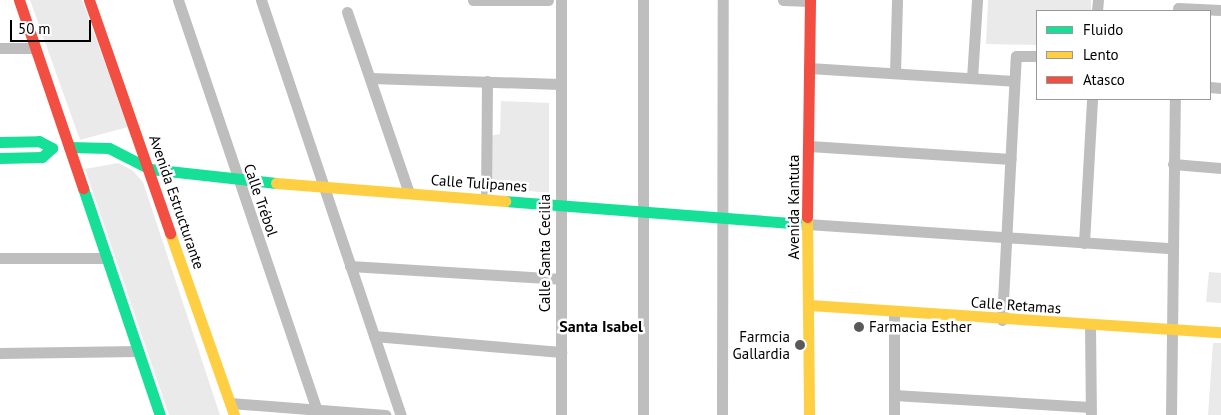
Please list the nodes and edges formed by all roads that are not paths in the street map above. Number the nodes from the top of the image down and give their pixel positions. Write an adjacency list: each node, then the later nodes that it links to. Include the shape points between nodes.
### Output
1 (19, 0): 18 (street)
2 (89, 0): 37 (street, Avenida Estructurante)
3 (178, 0): 38 (street, Calle Trébol)
4 (261, 0): 39 (street)
5 (473, 0): 6 (street)
6 (548, 0)
7 (561, 0): 26 (street, Calle Santa Cecilia)
8 (643, 0): 43 (street)
9 (724, 0): 44 (street)
10 (783, 0): 13 (street)
11 (897, 0): 21 (street)
12 (977, 0): 23 (street)
13 (810, 1): 20 (street, Avenida Kantuta)
14 (1179, 7): 15 (street)
15 (1221, 10)
16 (347, 12): 22 (street)
17 (0, 48): 18 (street)
18 (35, 48): 31 (street)
19 (1036, 56): 25 (street, via 1016,56)
20 (809, 68): 21 (street); 30 (street, Avenida Kantuta)
21 (895, 73): 23 (street)
22 (370, 78): 24 (street); 40 (street)
23 (972, 78): 25 (street)
24 (487, 81): 26 (street); 41 (street)
25 (1014, 81): 34 (street)
26 (560, 84): 42 (street, Calle Santa Cecilia)
27 (1092, 100): 47 (street)
28 (1176, 100): 35 (street)
29 (0, 142): 32 (street, via 39,141)
30 (809, 146): 34 (street); 45 (street, Avenida Kantuta)
31 (69, 147): 32 (street); 37 (street, via 110,148); 50 (street)
32 (52, 148): 33 (street, via 42,157)
33 (0, 158)
34 (1011, 159): 46 (street)
35 (1173, 164): 36 (street); 48 (street)
36 (1221, 168)
37 (150, 169): 38 (street, Calle Tulipanes); 64 (street, Avenida Estructurante)
38 (238, 180): 39 (street, Calle Tulipanes); 65 (street, Calle Trébol)
39 (325, 186): 40 (street, Calle Tulipanes); 51 (street)
40 (410, 193): 41 (street, Calle Tulipanes)
41 (486, 198): 42 (street, Calle Tulipanes)
42 (560, 204): 43 (street, Calle Tulipanes); 52 (street, Calle Santa Cecilia)
43 (644, 210): 44 (street, Calle Tulipanes); 72 (street)
44 (721, 217): 45 (street, Calle Tulipanes); 73 (street)
45 (807, 224): 46 (street); 53 (street, Avenida Kantuta)
46 (1006, 240): 47 (street); 55 (street)
47 (1084, 243): 48 (street)
48 (1172, 248): 57 (street)
49 (0, 258): 50 (street)
50 (107, 258): 60 (street)
51 (350, 266): 52 (street); 59 (street)
52 (561, 279): 61 (street, Calle Santa Cecilia)
53 (810, 305): 54 (street, Calle Retamas); 74 (street, Avenida Kantuta)
54 (894, 311): 55 (street, Calle Retamas); 63 (street)
55 (1002, 320): 56 (street, Calle Retamas)
56 (1090, 324): 57 (street, Calle Retamas); 66 (street)
57 (1171, 328): 58 (street, Calle Retamas); 76 (street)
58 (1221, 332)
59 (374, 336): 61 (street); 70 (street)
60 (138, 351): 62 (street); 67 (street)
61 (560, 352): 71 (street, Calle Santa Cecilia)
62 (0, 353)
63 (894, 395): 66 (street); 75 (street)
64 (230, 403): 65 (street); 68 (street, Avenida Estructurante)
65 (317, 410): 69 (street)
66 (1091, 411)
67 (160, 415)
68 (234, 415)
69 (386, 415)
70 (401, 415)
71 (560, 415)
72 (643, 415)
73 (722, 415)
74 (809, 415)
75 (894, 415)
76 (1171, 415)

